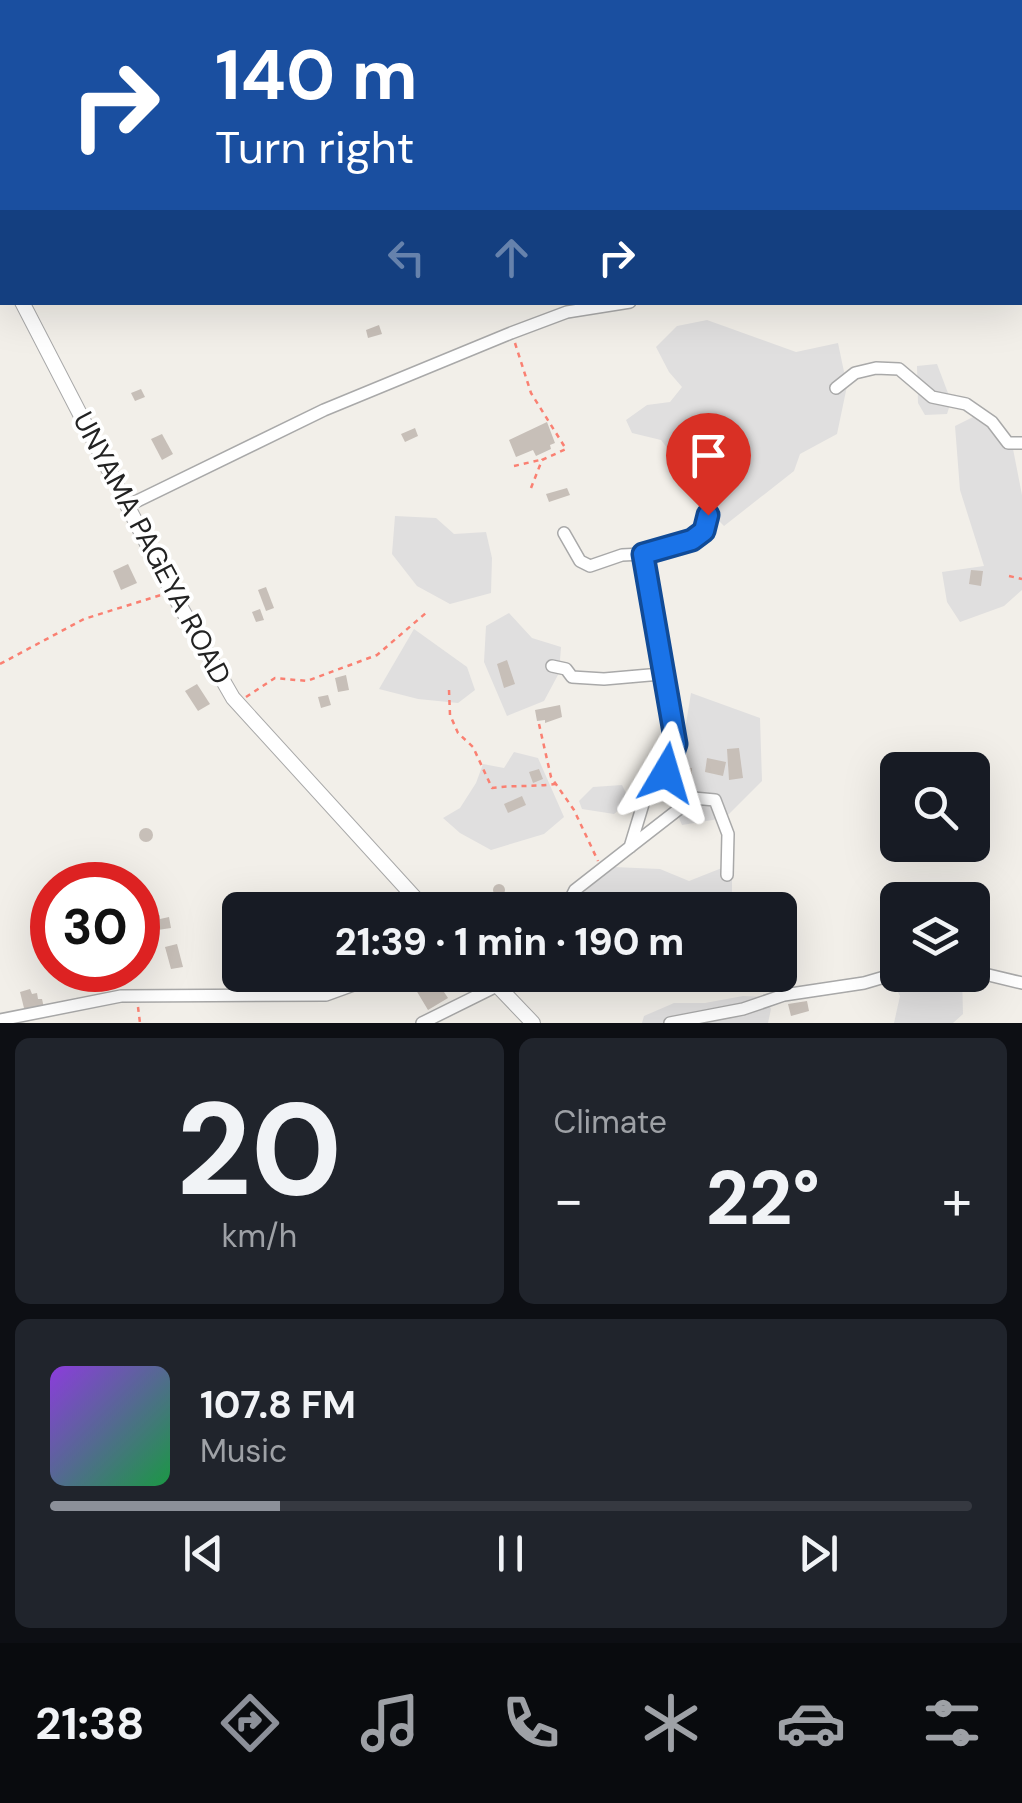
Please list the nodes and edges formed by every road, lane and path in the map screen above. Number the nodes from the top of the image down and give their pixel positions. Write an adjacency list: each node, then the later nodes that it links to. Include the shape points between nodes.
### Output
1 (24, 305): 10 (street, UNYAMA PAGEYA ROAD)
2 (611, 305): 3 (street)
3 (510, 332): 6 (path, via 531,393 566,450); 10 (street, via 324,410)
4 (836, 388): 5 (street, via 855,373 899,370 932,397 966,404 1008,443)
5 (1022, 443)
6 (542, 460): 7 (path); 8 (path)
7 (514, 466)
8 (531, 488)
9 (708, 496): 12 (street, via 704,531)
10 (129, 504): 15 (street, UNYAMA PAGEYA ROAD)
11 (564, 533): 12 (street, via 590,566)
12 (643, 554): 19 (street)
13 (1009, 576): 14 (path)
14 (1022, 580)
15 (172, 592): 17 (path, via 84,618); 21 (street, UNYAMA PAGEYA ROAD)
16 (427, 612): 21 (path, via 377,655 307,681 274,678)
17 (0, 664)
18 (552, 666): 19 (street, via 572,677)
19 (661, 674): 24 (street, via 676,744 666,773 647,792)
20 (449, 690): 23 (path, via 450,715 492,788)
21 (237, 704): 27 (street, UNYAMA PAGEYA ROAD)
22 (539, 724): 23 (path)
23 (555, 784): 25 (path)
24 (630, 847): 25 (street); 26 (street, via 693,798 715,800 728,834)
25 (602, 872): 28 (street)
26 (727, 875)
27 (409, 892)
28 (574, 892)
29 (990, 976): 31 (street)
30 (880, 978): 40 (street)
31 (1022, 983)
32 (334, 992): 35 (street)
33 (472, 992): 38 (street)
34 (503, 992): 39 (street)
35 (136, 996): 36 (street); 37 (path)
36 (0, 1020)
37 (140, 1023)
38 (422, 1023)
39 (533, 1023)
40 (670, 1023)

